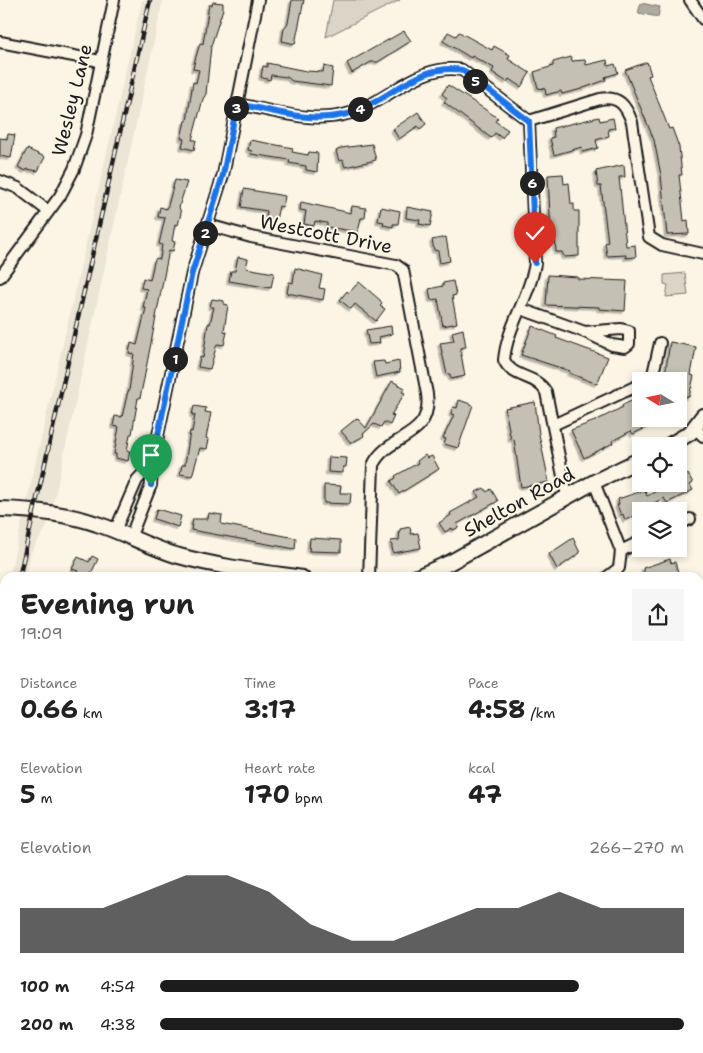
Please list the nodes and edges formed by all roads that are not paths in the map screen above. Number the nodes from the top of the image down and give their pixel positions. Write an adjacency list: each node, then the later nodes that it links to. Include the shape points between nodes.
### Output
1 (114, 0): 6 (street, Wesley Lane)
2 (258, 0): 7 (street)
3 (690, 0): 4 (street)
4 (703, 19)
5 (0, 42): 6 (street)
6 (100, 61): 10 (street, Wesley Lane, via 86,135 74,169)
7 (237, 104): 8 (street, via 315,117 344,115 368,106 418,76 449,68 462,70); 11 (street, via 223,175)
8 (529, 121): 12 (street, via 600,99 620,102 632,122 649,237 662,245); 14 (street, via 535,251 533,277)
9 (0, 181): 10 (street, via 18,188)
10 (48, 211): 13 (street, Wesley Lane)
11 (208, 225): 23 (street, via 192,273); 34 (street, Westcott Drive, via 251,238 396,264 403,270 427,394 427,411 420,426 383,452 373,465)
12 (703, 254)
13 (0, 277)
14 (521, 309): 15 (street); 19 (street, via 504,360 511,370 542,386)
15 (585, 332)
16 (660, 343): 17 (street)
17 (653, 372)
18 (632, 388): 19 (street)
19 (553, 425): 25 (street)
20 (700, 427): 21 (street)
21 (683, 437)
22 (632, 463): 24 (street, Shelton Road)
23 (152, 464): 29 (street, via 137,480); 30 (street, via 151,485)
24 (594, 482): 25 (street, Shelton Road); 32 (street)
25 (567, 496): 35 (street, Shelton Road)
26 (0, 509): 29 (street, via 85,520)
27 (690, 519): 28 (street)
28 (687, 520)
29 (115, 532): 30 (street)
30 (130, 538): 33 (street, via 179,556)
31 (632, 546): 32 (street)
32 (621, 551): 36 (street, via 620,568)
33 (260, 572)
34 (369, 572)
35 (429, 572)
36 (614, 572)

